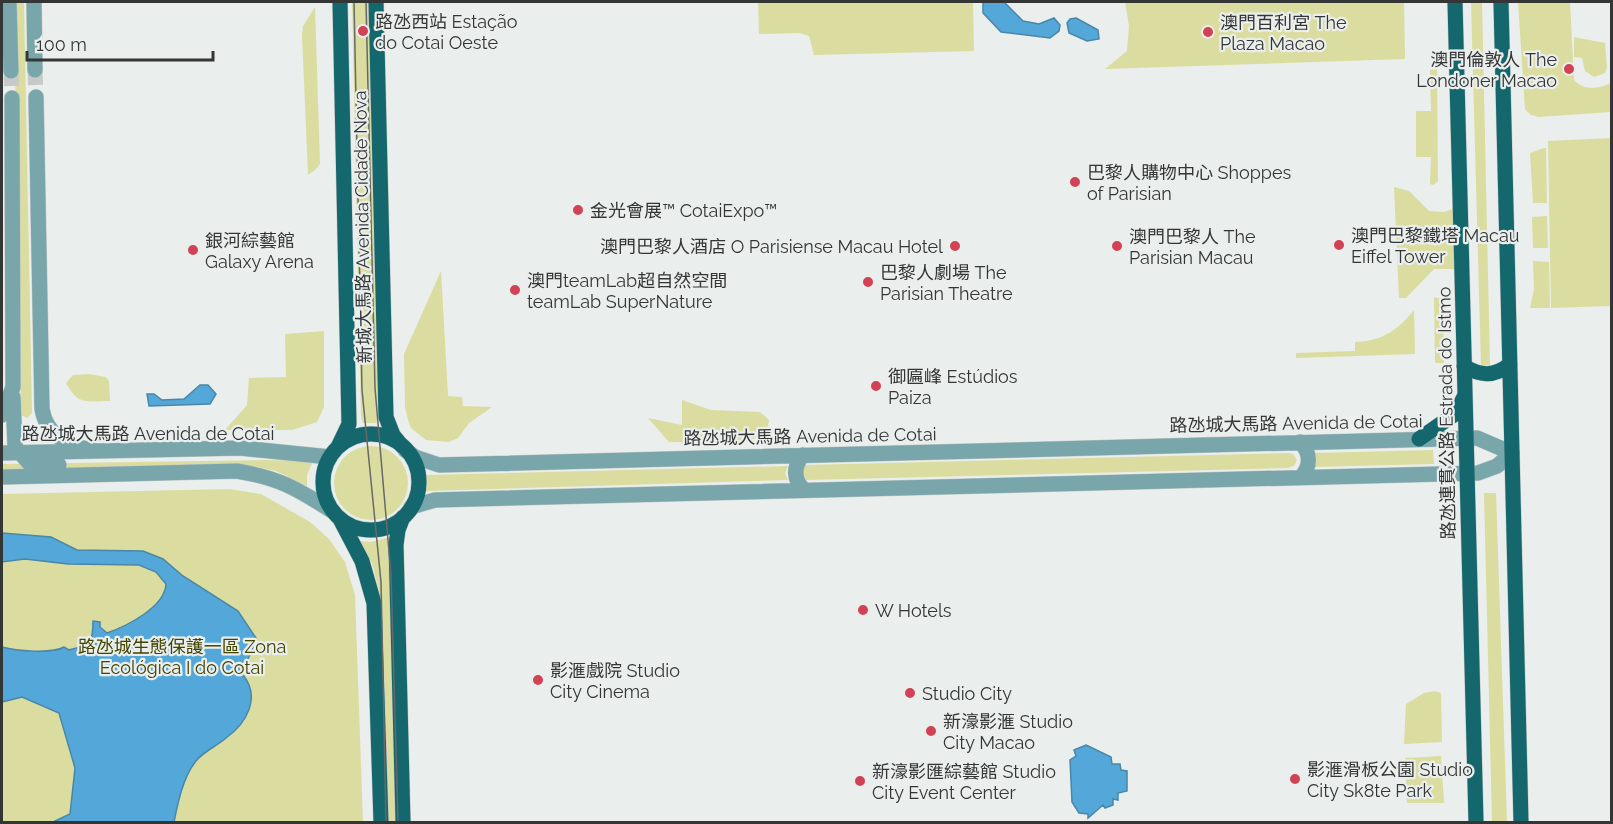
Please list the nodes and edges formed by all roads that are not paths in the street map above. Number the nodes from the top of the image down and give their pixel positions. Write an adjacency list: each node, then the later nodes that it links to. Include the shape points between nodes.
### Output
1 (9, 2): 8 (street)
2 (34, 2): 7 (street)
3 (340, 2): 21 (main road, 新城大馬路 Avenida Cidade Nova, via 349,424)
4 (376, 2): 19 (main road, 新城大馬路 Avenida Cidade Nova, via 386,417)
5 (1455, 2): 12 (main road, 路氹連貫公路 Estrada do Istmo)
6 (1501, 2): 11 (main road)
7 (35, 70)
8 (11, 71)
9 (36, 97): 20 (street, via 43,416 59,439)
10 (12, 98): 13 (street)
11 (1510, 364): 12 (main road, via 1503,370 1483,374); 24 (main road)
12 (1464, 366): 14 (main road, 路氹連貫公路 Estrada do Istmo)
13 (13, 387): 15 (street); 23 (street, via 14,442)
14 (1465, 397): 16 (main road, 路氹連貫公路 Estrada do Istmo); 17 (main road, via 1455,414)
15 (2, 415)
16 (1466, 438): 17 (street, 路氹城大馬路 Avenida de Cotai); 24 (street, 路氹城大馬路 Avenida de Cotai, via 1497,444); 27 (main road, 路氹連貫公路 Estrada do Istmo)
17 (1419, 439): 18 (street, 路氹城大馬路 Avenida de Cotai)
18 (1300, 442): 25 (street, 路氹城大馬路 Avenida de Cotai); 29 (street, via 1308,458)
19 (404, 448): 21 (main road, via 377,435 350,439); 25 (street, 路氹城大馬路 Avenida de Cotai, via 439,465); 31 (main road, via 418,477 417,493)
20 (96, 451): 21 (street, 路氹城大馬路 Avenida de Cotai, via 240,448); 23 (street, 路氹城大馬路 Avenida de Cotai)
21 (334, 452): 32 (main road, via 324,470 322,484 325,498)
22 (2, 453): 23 (street, 路氹城大馬路 Avenida de Cotai)
23 (19, 453): 26 (street, via 26,461 41,466 104,464)
24 (1512, 453): 27 (street, via 1489,470); 36 (main road)
25 (803, 455): 30 (street, via 795,475)
26 (154, 473): 28 (street); 32 (street, via 237,471 271,477 302,491)
27 (1467, 473): 29 (street); 35 (main road, 路氹連貫公路 Estrada do Istmo)
28 (2, 477)
29 (1301, 477): 30 (street)
30 (804, 490): 31 (street, via 435,500)
31 (407, 512): 32 (main road, via 392,525 365,530); 34 (main road, via 396,545)
32 (336, 515): 33 (main road, via 362,561 374,603)
33 (381, 822)
34 (403, 822)
35 (1476, 822)
36 (1521, 822)

